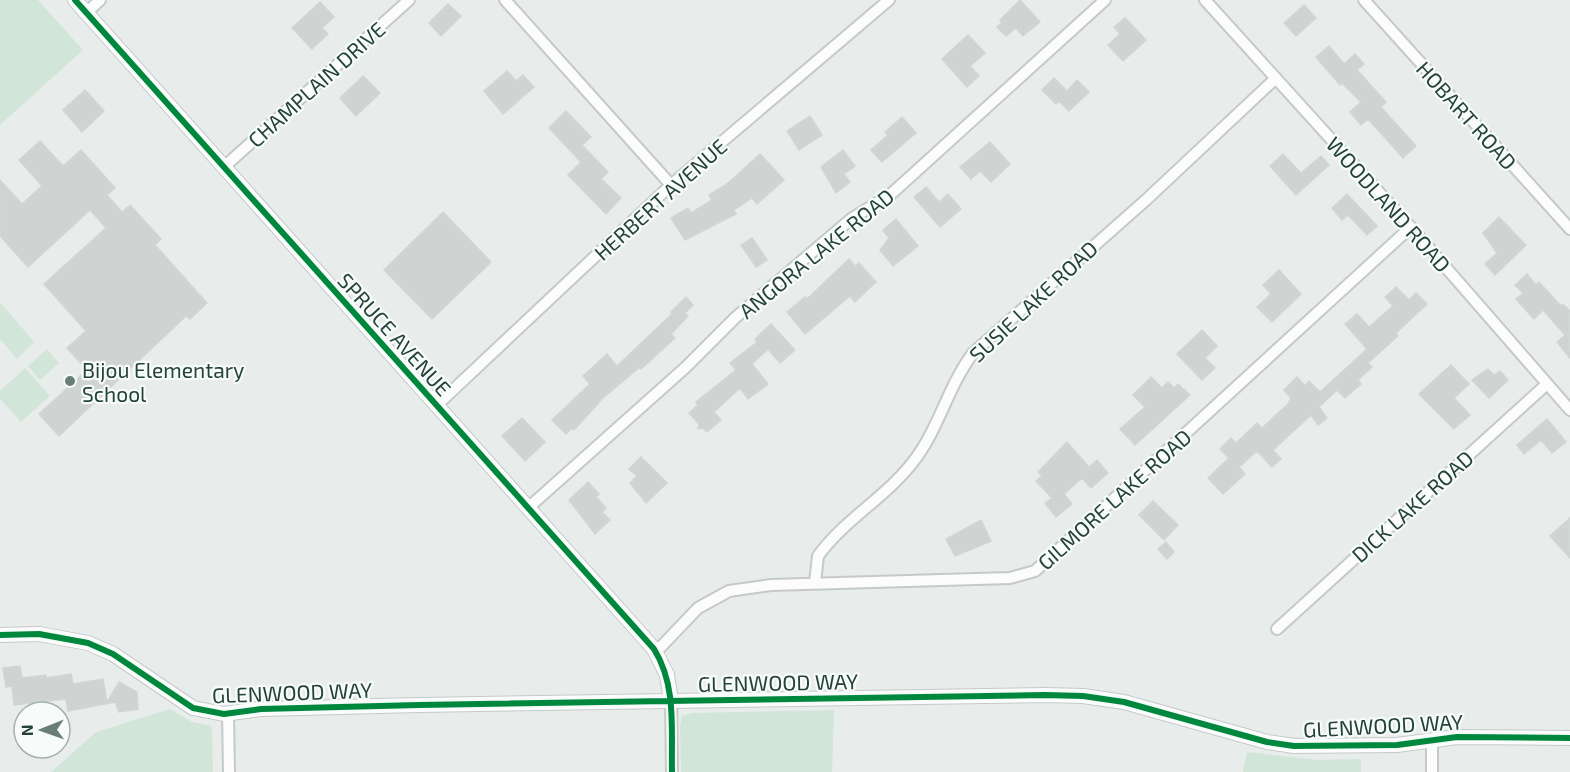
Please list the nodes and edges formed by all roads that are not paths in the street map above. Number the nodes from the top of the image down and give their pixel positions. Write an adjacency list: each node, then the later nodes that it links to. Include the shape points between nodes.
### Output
1 (75, 0): 9 (street, SPRUCE AVENUE)
2 (100, 0): 9 (street)
3 (409, 0): 11 (street, CHAMPLAIN DRIVE)
4 (504, 0): 12 (street)
5 (888, 0): 12 (street, HERBERT AVENUE)
6 (1105, 0): 18 (street, ANGORA LAKE ROAD, via 890,195 851,219 736,317 686,367)
7 (1205, 0): 10 (street, WOODLAND ROAD)
8 (1364, 0): 14 (street, HOBART ROAD)
9 (86, 13): 11 (street, SPRUCE AVENUE)
10 (1276, 78): 13 (street, WOODLAND ROAD); 19 (street, SUSIE LAKE ROAD, via 973,353 952,384 913,463 818,556)
11 (224, 167): 16 (street, SPRUCE AVENUE)
12 (671, 185): 16 (street, HERBERT AVENUE)
13 (1411, 227): 15 (street, WOODLAND ROAD); 19 (street, GILMORE LAKE ROAD, via 1035,571 1010,578)
14 (1570, 229)
15 (1546, 384): 17 (street, WOODLAND ROAD); 20 (street, DICK LAKE ROAD)
16 (437, 405): 18 (street, SPRUCE AVENUE)
17 (1570, 410)
18 (528, 508): 22 (street, SPRUCE AVENUE)
19 (815, 583): 22 (street, GILMORE LAKE ROAD, via 749,587 713,597 683,621)
20 (1278, 628)
21 (0, 634): 24 (street, GLENWOOD WAY, via 39,633 88,643 120,658 194,708)
22 (656, 652): 23 (street, SPRUCE AVENUE, via 667,675)
23 (671, 701): 24 (street, GLENWOOD WAY, via 291,708); 26 (street, GLENWOOD WAY, via 1083,696 1149,707 1267,742 1294,746 1378,746); 28 (street)
24 (228, 713): 27 (street)
25 (1570, 738): 26 (street, GLENWOOD WAY)
26 (1432, 740): 29 (street)
27 (229, 772)
28 (672, 772)
29 (1432, 772)

